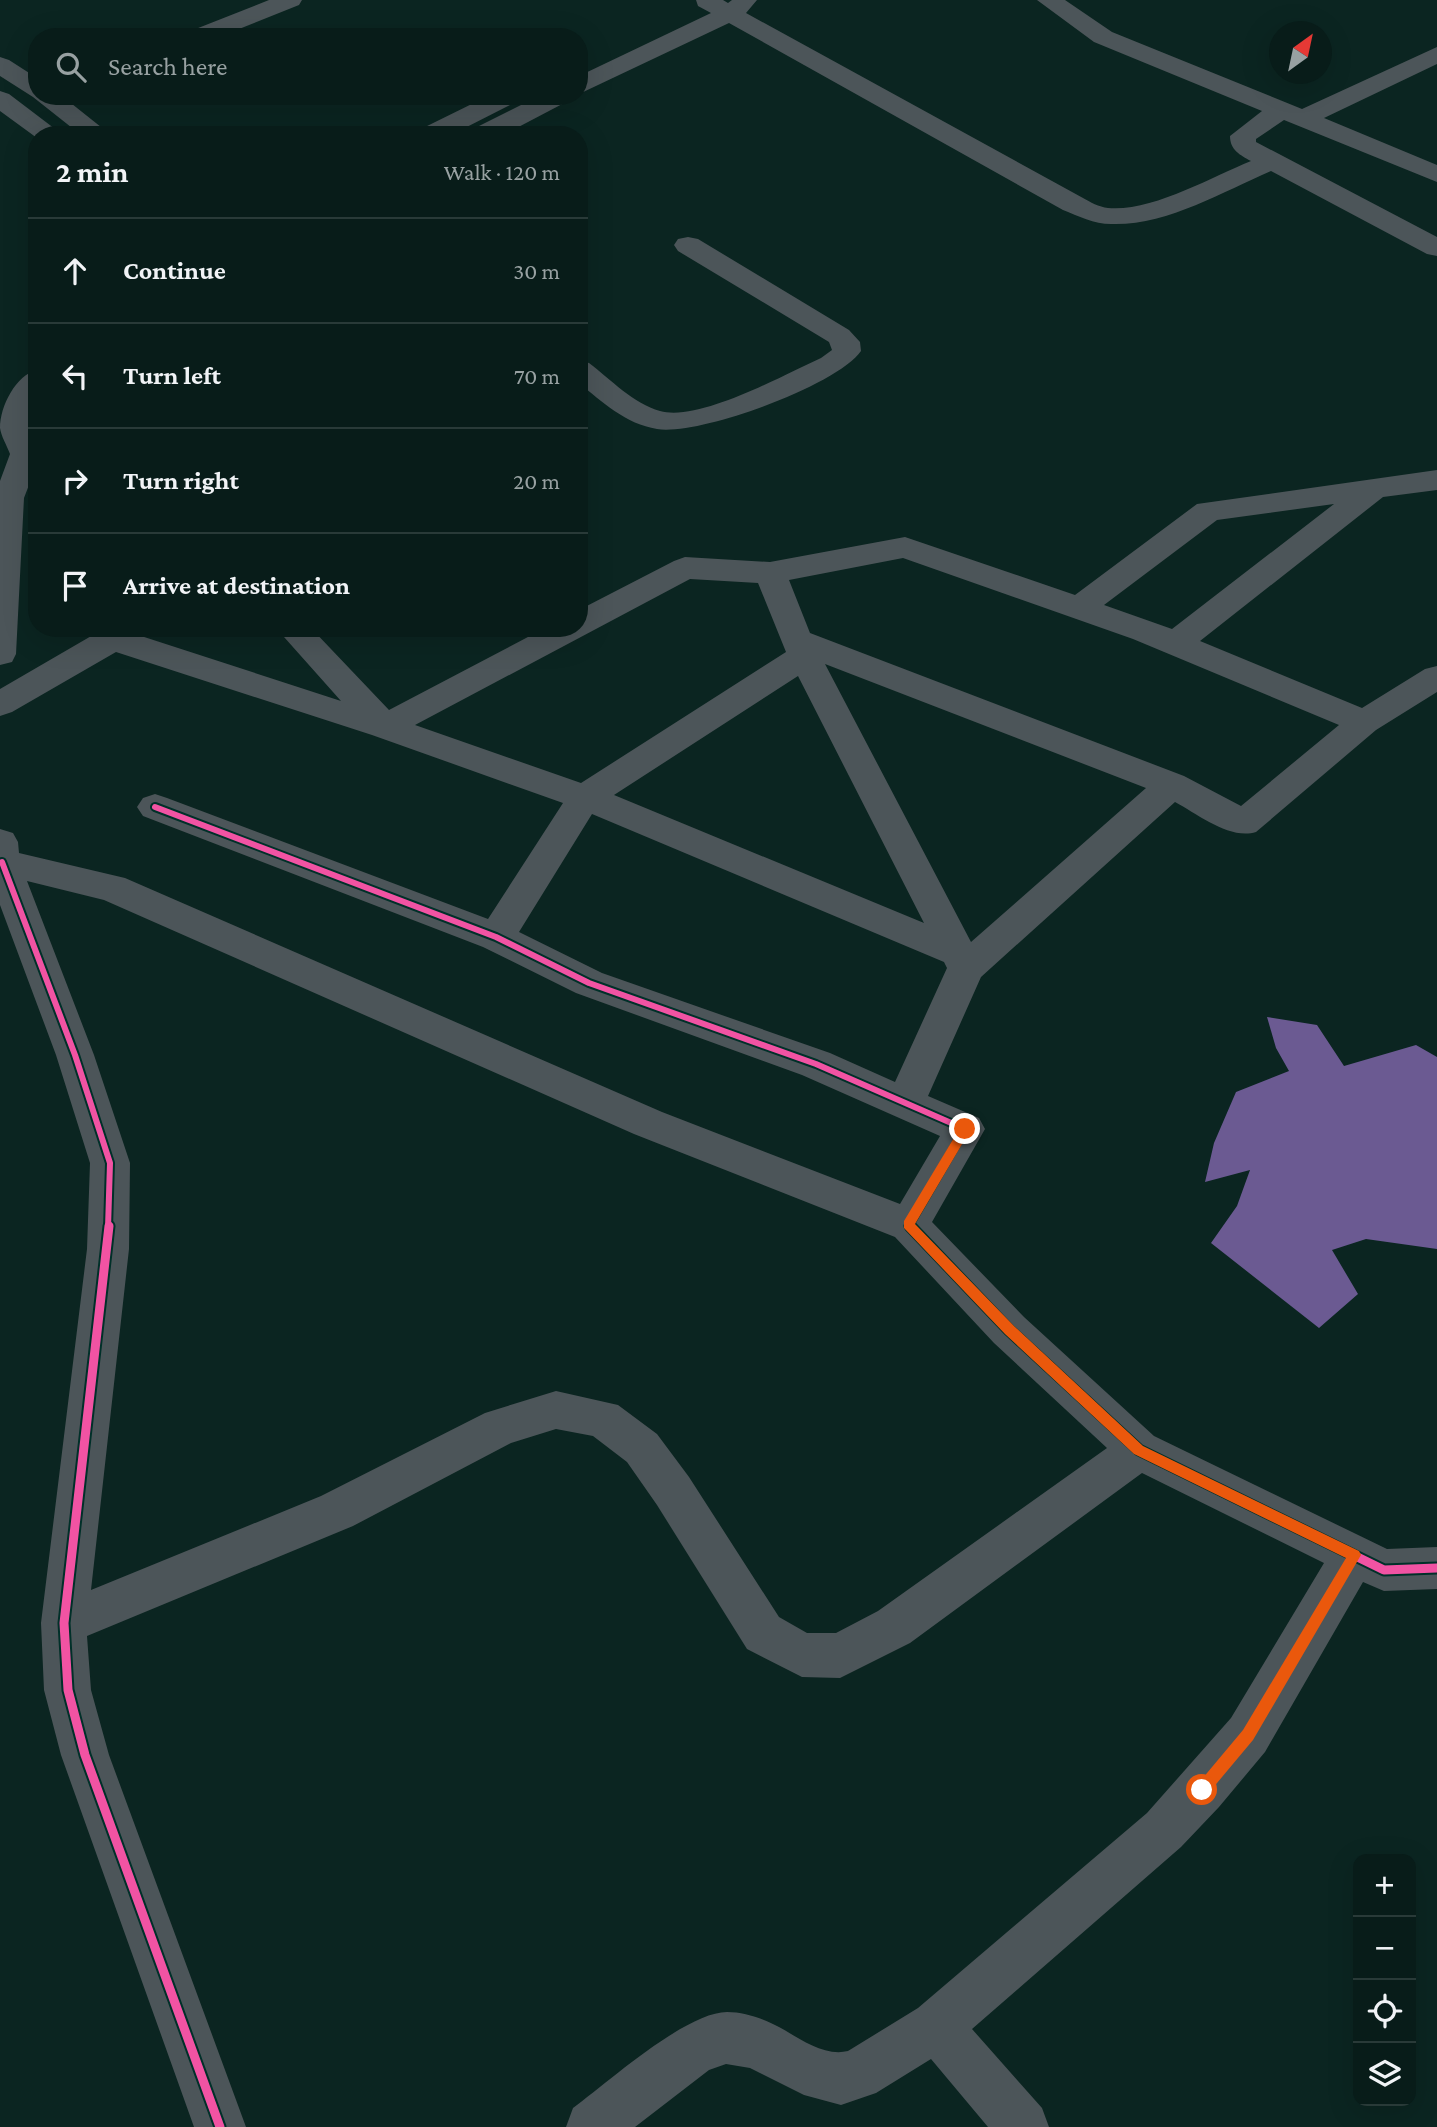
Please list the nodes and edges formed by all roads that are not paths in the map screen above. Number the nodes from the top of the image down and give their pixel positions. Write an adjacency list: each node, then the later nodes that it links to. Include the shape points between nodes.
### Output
1 (290, 0): 4 (street)
2 (1049, 0): 15 (street, via 1103,37)
3 (724, 4): 6 (street); 8 (street); 20 (street, via 1093,212 1108,216 1147,212)
4 (220, 28)
5 (1437, 54): 15 (street)
6 (588, 58)
7 (0, 65): 9 (street)
8 (588, 81)
9 (28, 85)
10 (28, 95): 11 (street)
11 (4, 102): 16 (street)
12 (57, 105): 17 (street)
13 (491, 105): 18 (street)
14 (541, 105): 19 (street)
15 (1291, 115): 20 (street, via 1247,133 1242,140 1247,148); 21 (street)
16 (37, 126)
17 (86, 126)
18 (447, 126)
19 (501, 126)
20 (1273, 161): 23 (street)
21 (1437, 174)
22 (688, 245): 24 (street, via 839,336 847,351 831,365 708,417 688,421 654,419)
23 (1437, 248)
24 (588, 376)
25 (28, 390): 26 (street, via 15,427)
26 (28, 445)
27 (28, 454): 30 (street)
28 (1433, 485): 29 (street)
29 (1372, 489): 32 (street, via 1208,511); 38 (street)
30 (4, 498): 40 (street)
31 (770, 573): 32 (street, via 905,547); 33 (street, via 685,568); 39 (street)
32 (1079, 608): 38 (street)
33 (588, 619)
34 (114, 637): 42 (street)
35 (128, 637): 44 (street)
36 (300, 637): 44 (street)
37 (555, 637): 44 (street)
38 (1176, 643): 43 (street)
39 (800, 648): 45 (street); 46 (street); 50 (street)
40 (0, 654)
41 (1437, 677): 43 (street)
42 (0, 704)
43 (1364, 722): 45 (street, via 1244,823)
44 (384, 727): 46 (street)
45 (1172, 785): 50 (street)
46 (585, 797): 49 (street); 50 (street)
47 (155, 807): 49 (street)
48 (1, 852): 52 (street, via 112,888 648,1123); 56 (street, via 110,1163 108,1249)
49 (496, 937): 51 (street, via 589,983 816,1064)
50 (962, 960): 51 (street)
51 (905, 1103): 52 (street, via 965,1129)
52 (909, 1225): 53 (street, via 1009,1330)
53 (1139, 1450): 54 (street); 56 (street, via 894,1627 840,1656 802,1655 763,1633 642,1448 603,1419 556,1410 500,1427 337,1511)
54 (1354, 1555): 55 (street, via 1384,1570); 57 (street, via 1248,1735 1202,1790 1164,1830)
55 (1437, 1568)
56 (64, 1623): 58 (street, via 66,1697)
57 (936, 2026): 59 (street, via 858,2075 841,2079 804,2069 756,2043 726,2038 712,2042 691,2052); 60 (street)
58 (220, 2127)
59 (592, 2127)
60 (1023, 2127)

